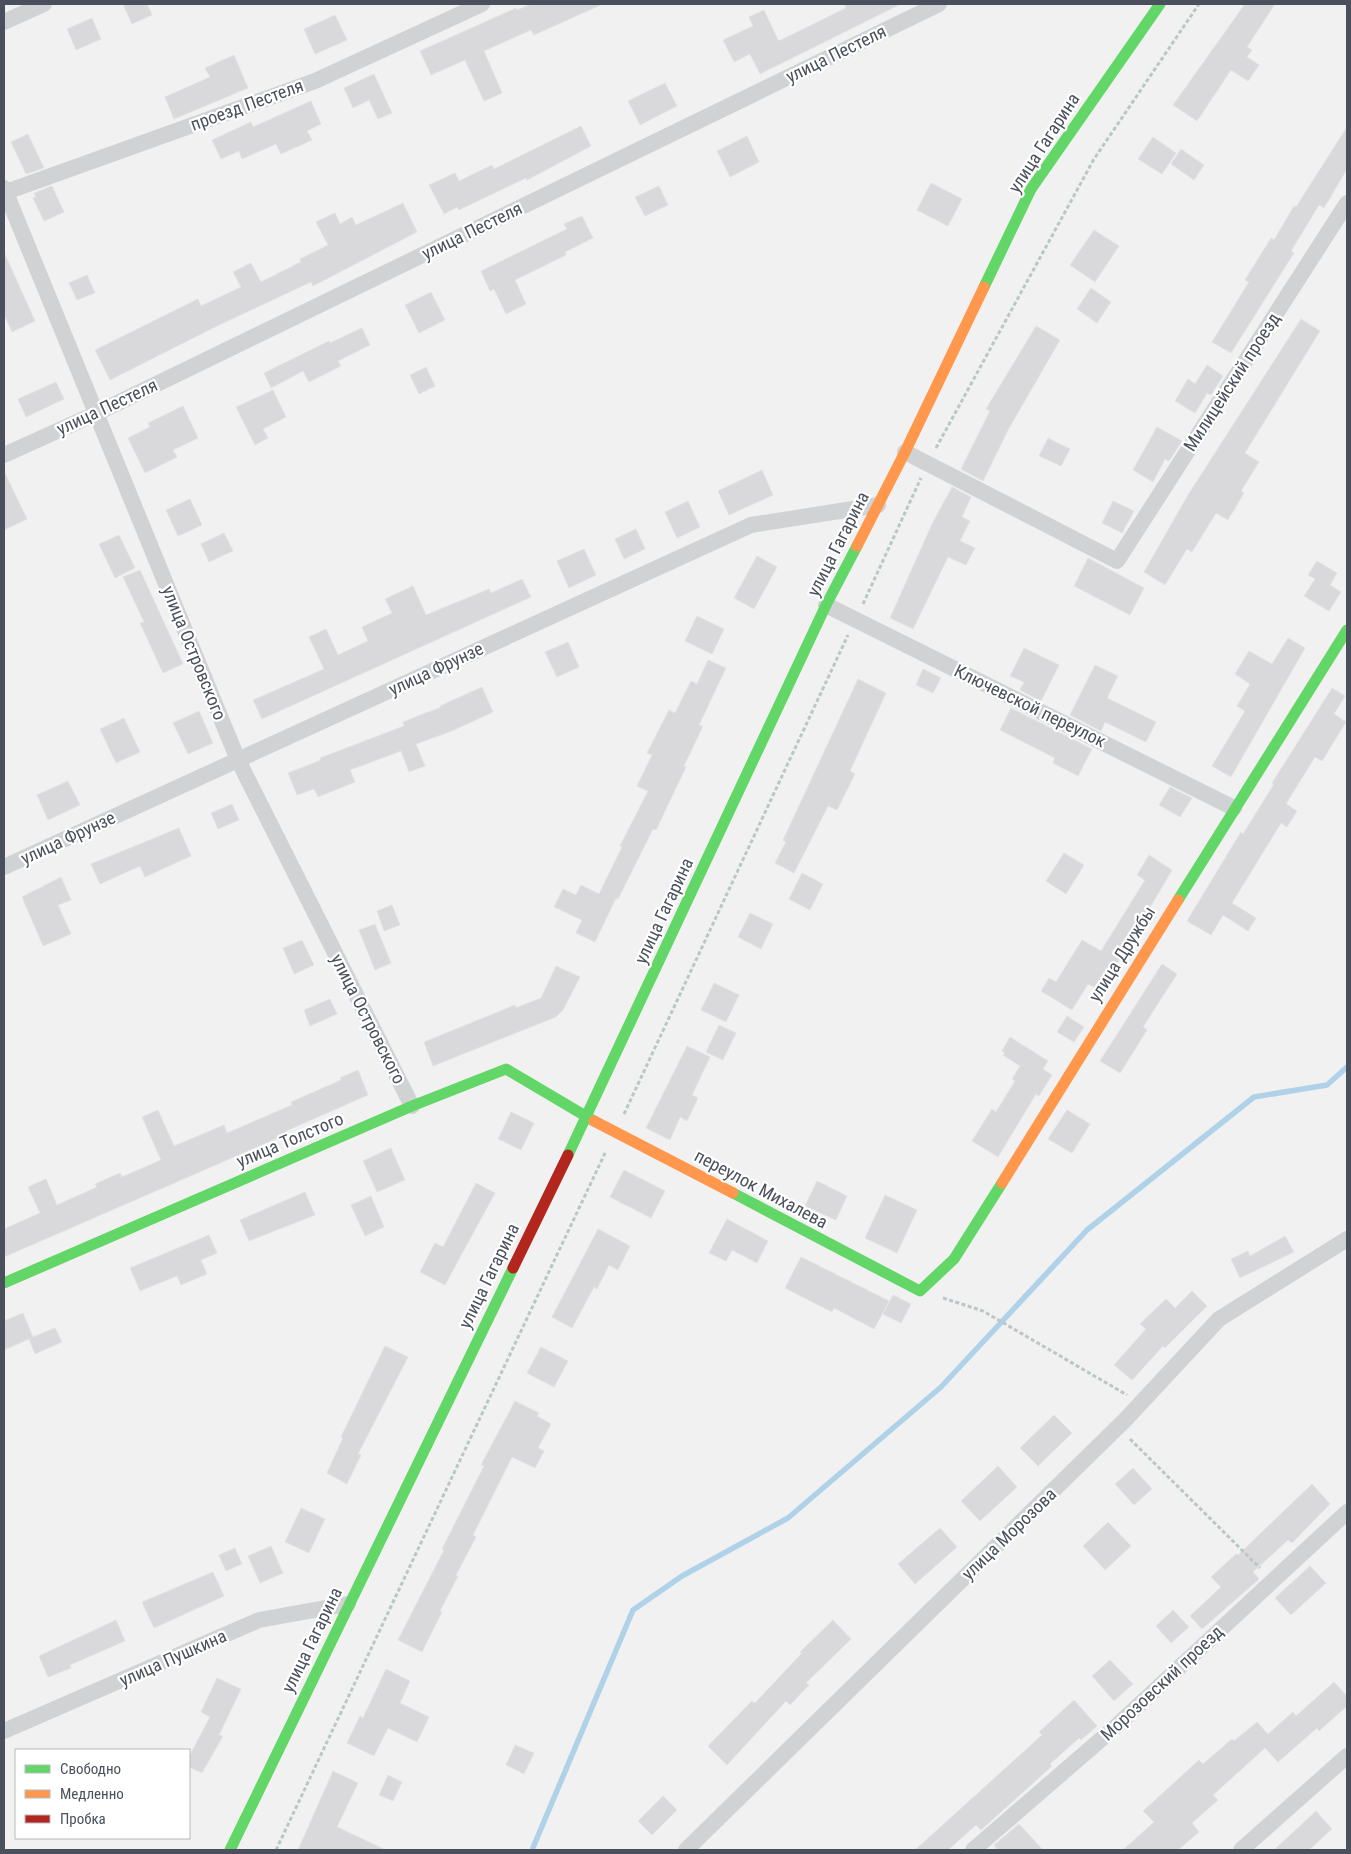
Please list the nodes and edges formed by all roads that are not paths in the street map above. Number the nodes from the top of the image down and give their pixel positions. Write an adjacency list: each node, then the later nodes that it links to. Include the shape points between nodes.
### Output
1 (44, 4): 5 (street)
2 (482, 4): 6 (street, проезд Пестеля, via 315,81)
3 (939, 4): 8 (street, улица Пестеля)
4 (1160, 4): 9 (main road, улица Гагарина, via 1031,189)
5 (4, 22)
6 (5, 190): 8 (street, улица Островского)
7 (1347, 203): 9 (street, Милицейский проезд, via 1117,561)
8 (97, 413): 10 (street, улица Пестеля); 14 (street, улица Островского)
9 (905, 452): 11 (main road, улица Гагарина)
10 (4, 455)
11 (878, 505): 12 (main road, улица Гагарина); 14 (street, улица Фрунзе, via 751,525)
12 (826, 605): 15 (street, Ключевской переулок); 18 (main road, улица Гагарина)
13 (1347, 630): 15 (main road, улица Дружбы)
14 (238, 760): 16 (street, улица Фрунзе); 17 (street, улица Островского)
15 (1234, 808): 21 (main road, улица Дружбы, via 954,1259)
16 (4, 868)
17 (412, 1106): 18 (main road, улица Толстого, via 506,1069); 20 (main road, улица Толстого)
18 (586, 1117): 21 (main road, переулок Михалева); 23 (main road, улица Гагарина)
19 (1347, 1239): 27 (street, улица Морозова, via 1219,1319 1118,1427)
20 (4, 1284)
21 (920, 1292)
22 (1347, 1512): 28 (street, Морозовский проезд, via 1113,1729)
23 (348, 1604): 24 (street, улица Пушкина, via 259,1620); 26 (main road, улица Гагарина)
24 (4, 1732)
25 (1347, 1756): 29 (street)
26 (230, 1850)
27 (686, 1850)
28 (973, 1850)
29 (1240, 1850)

